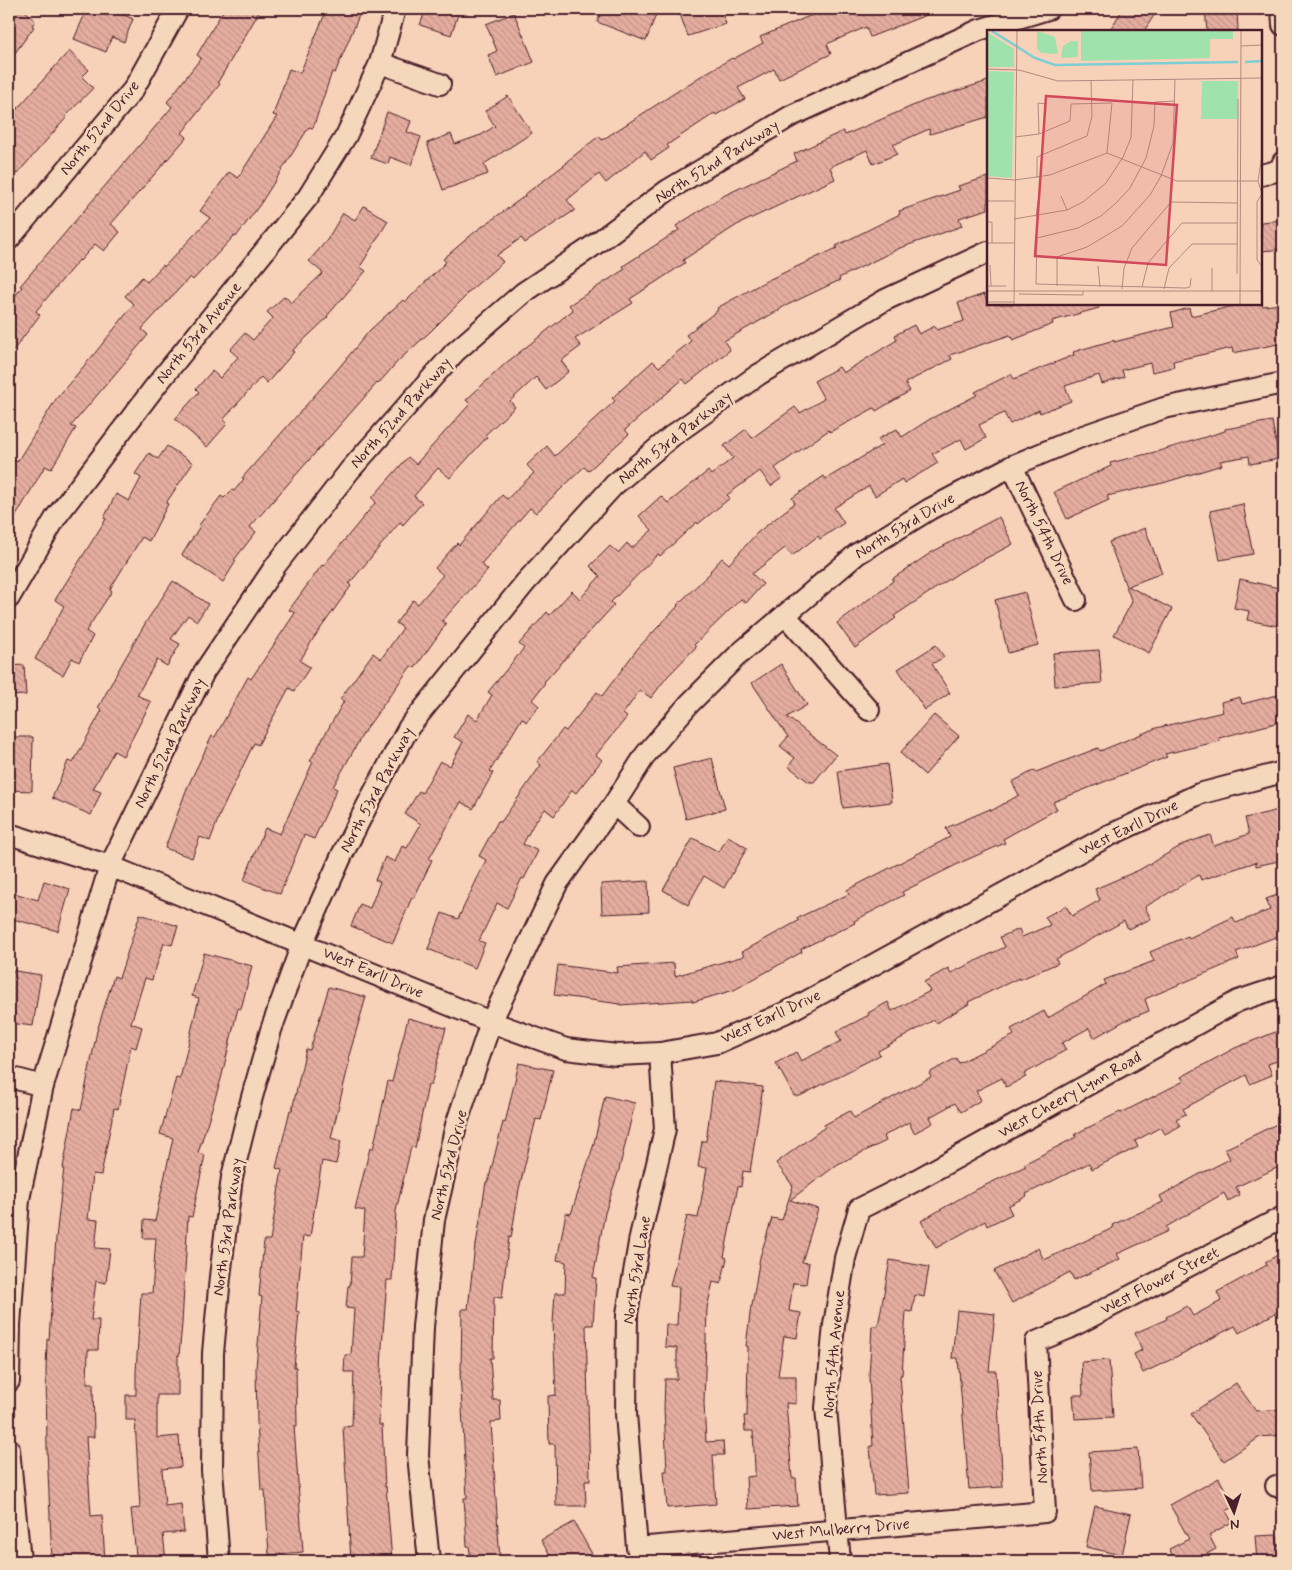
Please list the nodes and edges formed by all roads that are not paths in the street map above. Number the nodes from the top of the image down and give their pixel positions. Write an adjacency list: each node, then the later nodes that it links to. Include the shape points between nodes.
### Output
1 (178, 9): 8 (street, North 52nd Drive, via 133,90)
2 (395, 9): 6 (street, North 53rd Avenue)
3 (1048, 9): 20 (street, North 52nd Parkway, via 979,30 791,116 668,190 523,293 455,352 350,470 276,566 204,672)
4 (1282, 9): 5 (street)
5 (1283, 25)
6 (380, 63): 7 (street); 12 (street, North 53rd Avenue, via 346,136 308,197 154,388 56,517)
7 (440, 84)
8 (9, 239)
9 (987, 252): 21 (street, North 53rd Parkway, via 885,300 758,375 672,436 614,485 525,583 409,727 355,830)
10 (1283, 383): 11 (street, North 53rd Drive, via 1164,408 1083,436)
11 (1012, 466): 13 (street, North 54th Drive); 14 (street, North 53rd Drive, via 930,509 856,554)
12 (9, 598)
13 (1076, 600)
14 (785, 615): 15 (street); 17 (street, North 53rd Drive, via 689,704 646,754)
15 (869, 710)
16 (1283, 772): 24 (street, West Earll Drive, via 1199,794 1108,836 791,1010 717,1043)
17 (614, 804): 18 (street); 23 (street, North 53rd Drive, via 557,884)
18 (639, 827)
19 (9, 834): 20 (street, West Earll Drive)
20 (110, 866): 21 (street, West Earll Drive); 26 (street, North 52nd Parkway)
21 (302, 944): 23 (street, West Earll Drive); 36 (street, North 53rd Parkway, via 271,1030 232,1177 213,1353 212,1470)
22 (1283, 986): 27 (street, West Cheery Lynn Road, via 1238,1001)
23 (491, 1022): 24 (street, West Earll Drive, via 566,1049 617,1055); 37 (street, North 53rd Drive, via 456,1125 434,1220 423,1327 418,1455)
24 (660, 1053): 34 (street, North 53rd Lane, via 665,1129 640,1237 627,1314 626,1414)
25 (9, 1077): 26 (street)
26 (44, 1086): 30 (street, North 52nd Parkway, via 19,1199)
27 (859, 1209): 33 (street, North 54th Avenue, via 845,1258 826,1408)
28 (1283, 1217): 29 (street, West Flower Street)
29 (1036, 1342): 32 (street, North 54th Drive)
30 (9, 1381)
31 (9, 1449): 35 (street)
32 (1045, 1512): 33 (street, West Mulberry Drive)
33 (837, 1530): 34 (street, West Mulberry Drive); 38 (street, North 54th Avenue)
34 (637, 1548)
35 (20, 1561)
36 (219, 1561)
37 (429, 1561)
38 (840, 1561)

